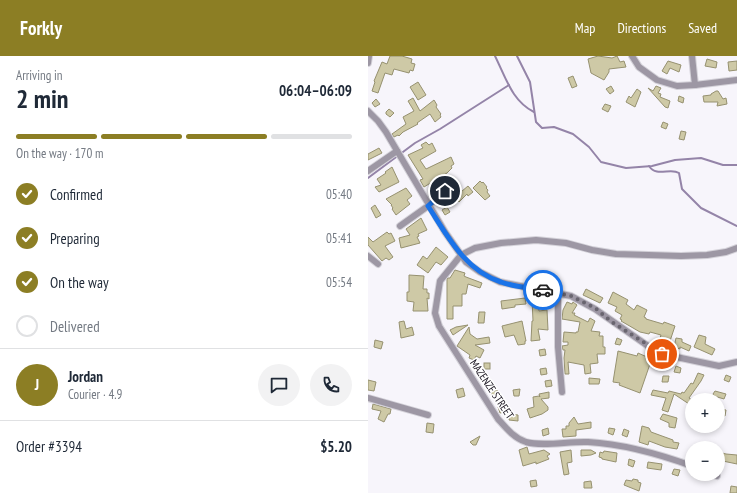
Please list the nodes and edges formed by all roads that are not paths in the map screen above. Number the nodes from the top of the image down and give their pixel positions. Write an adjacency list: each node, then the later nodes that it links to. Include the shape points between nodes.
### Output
1 (370, 56): 4 (street)
2 (632, 56): 6 (street, via 639,68 657,80 677,86)
3 (692, 56): 6 (street)
4 (368, 63)
5 (737, 80): 6 (street)
6 (695, 85)
7 (368, 111): 8 (street, via 378,121)
8 (397, 151): 9 (street); 11 (street)
9 (368, 170)
10 (456, 184): 11 (street)
11 (428, 206): 12 (street); 14 (street)
12 (400, 226)
13 (737, 248): 14 (street, via 707,255 640,255 616,254 566,242 536,240 475,248)
14 (461, 255): 17 (street, via 480,272 500,282); 22 (street, MAZENZE STREET, via 440,281 436,313 439,326 508,431 526,442 613,444)
15 (368, 256): 16 (street)
16 (378, 264)
17 (558, 293): 18 (street, via 571,296 595,308 662,354 719,366); 19 (street, via 558,347)
18 (737, 362)
19 (562, 392)
20 (368, 398): 21 (street)
21 (428, 414)
22 (685, 464)

